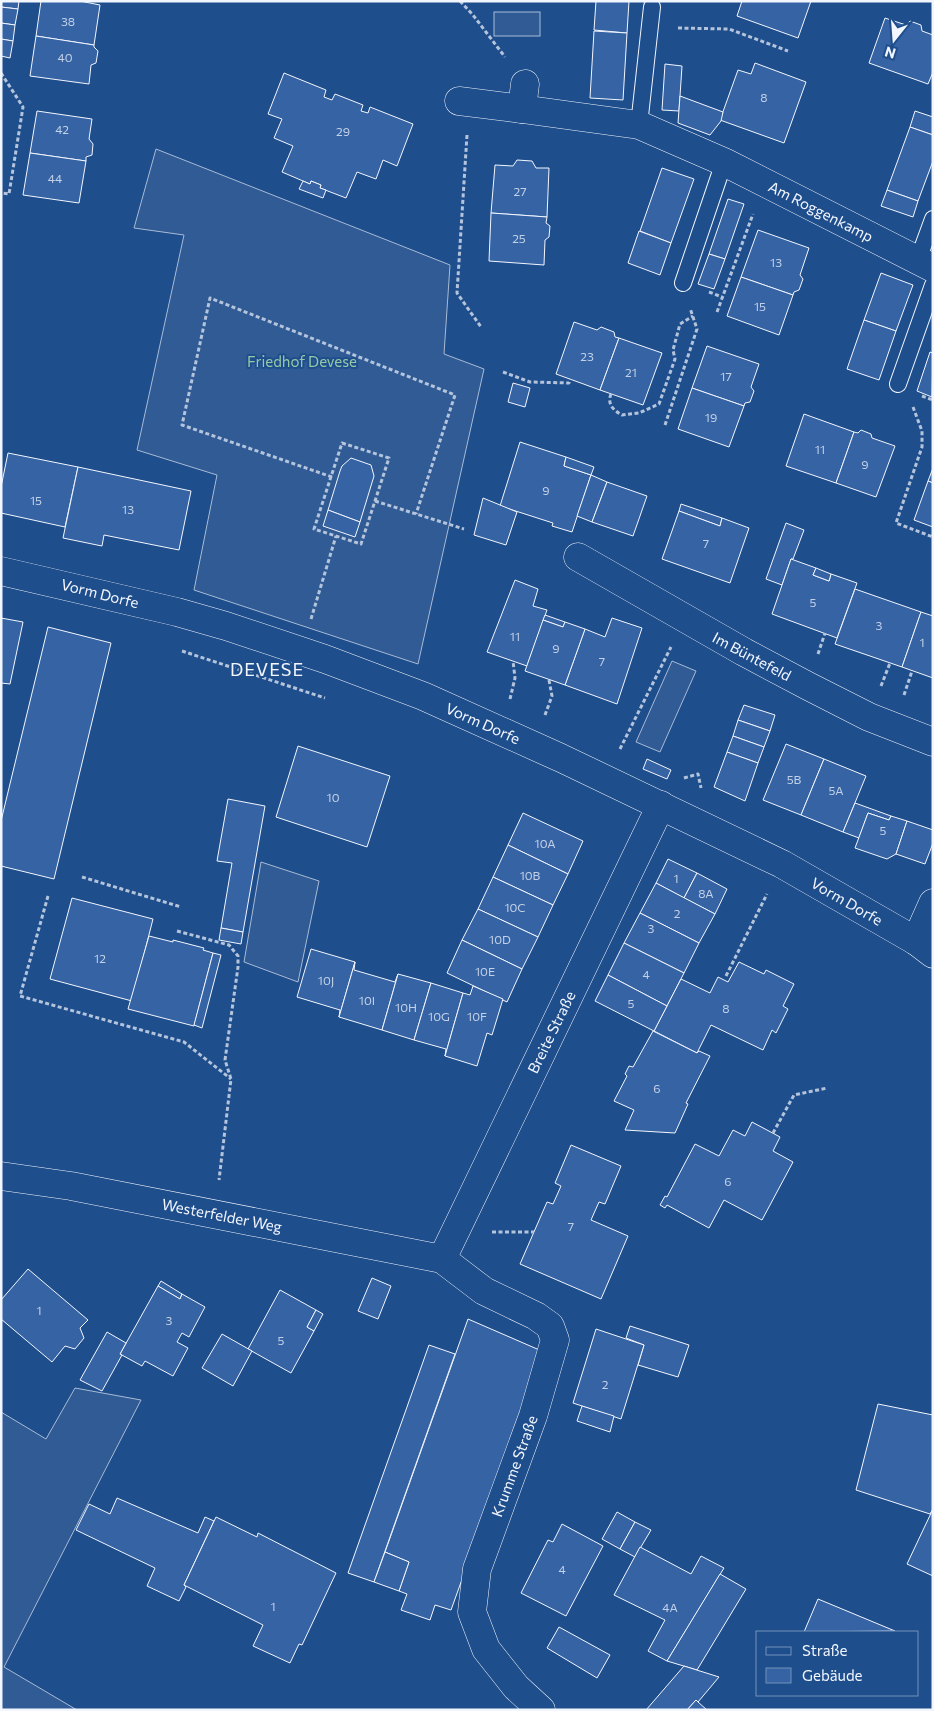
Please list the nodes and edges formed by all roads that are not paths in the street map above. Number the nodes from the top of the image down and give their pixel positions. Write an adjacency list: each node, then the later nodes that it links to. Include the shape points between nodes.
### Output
1 (652, 7): 3 (lane)
2 (464, 102): 3 (street, Am Roggenkamp, via 523,97)
3 (639, 125): 4 (street, Am Roggenkamp)
4 (724, 162): 6 (street, Am Roggenkamp); 7 (lane)
5 (933, 219): 6 (lane, Am Roggenkamp)
6 (925, 264)
7 (683, 283)
8 (933, 285): 9 (lane)
9 (898, 384)
10 (578, 557): 12 (street, Im Büntefeld, via 744,652 869,718)
11 (1, 571): 13 (street, Vorm Dorfe, via 177,612 325,659 423,696)
12 (933, 742)
13 (661, 806): 15 (street, Vorm Dorfe, via 782,864); 17 (street, Breite Straße)
14 (933, 903): 15 (street)
15 (924, 947)
16 (1, 1176): 17 (street, Westerfelder Weg, via 71,1186)
17 (442, 1259): 18 (street, Krumme Straße, via 484,1291 550,1326 555,1340 533,1416 477,1569 472,1612 486,1649 516,1687)
18 (542, 1710)

